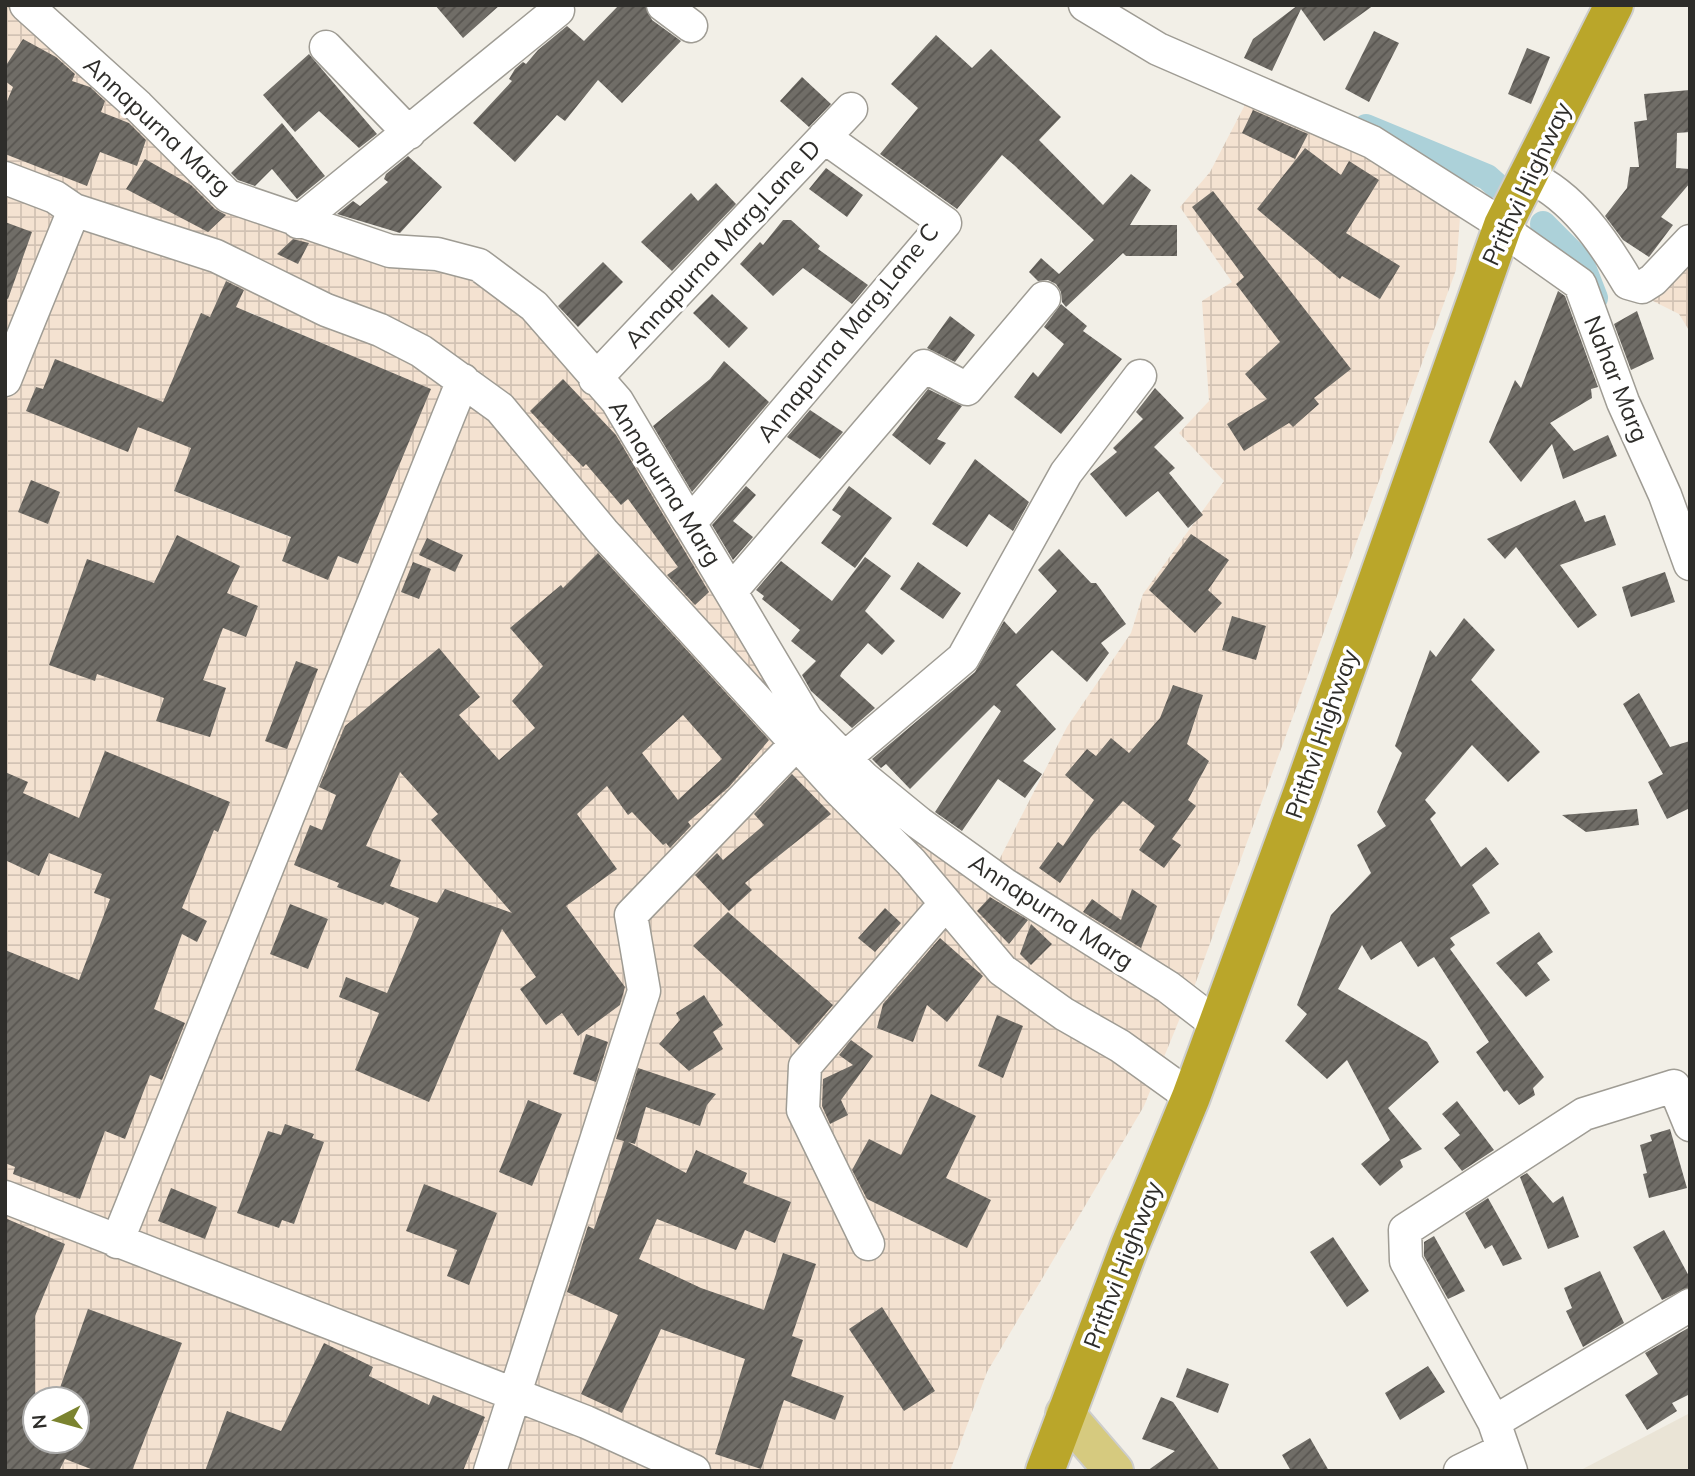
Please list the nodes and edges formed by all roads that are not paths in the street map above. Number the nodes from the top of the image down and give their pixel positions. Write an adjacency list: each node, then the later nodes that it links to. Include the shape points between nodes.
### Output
1 (26, 5): 14 (street, Annapurna Marg, via 138,106 228,197)
2 (555, 5): 9 (street, via 558,10)
3 (663, 5): 6 (street)
4 (1085, 5): 15 (street, Nahar Marg, via 1158,50 1372,142)
5 (1614, 5): 11 (highway, Prithvi Highway)
6 (691, 26)
7 (326, 47): 9 (street)
8 (850, 109): 10 (street, Annapurna Marg,Lane D)
9 (410, 132): 14 (street)
10 (824, 137): 21 (street, Annapurna Marg,Lane D); 24 (street, Annapurna Marg,Lane C, via 945,223)
11 (1528, 176): 15 (highway, Prithvi Highway); 16 (street, via 1563,198)
12 (5, 178): 13 (street, via 55,197)
13 (74, 210): 22 (street); 23 (street, via 216,256 326,310 380,330)
14 (298, 222): 21 (street, Annapurna Marg, via 390,251 438,254 479,265 534,306)
15 (1503, 225): 18 (street, Nahar Marg); 30 (highway, Prithvi Highway)
16 (1593, 234): 17 (street, via 1628,283 1642,287); 18 (street)
17 (1690, 241)
18 (1580, 284): 25 (street, Nahar Marg)
19 (1044, 298): 26 (street, via 967,389 924,366)
20 (1140, 376): 28 (street, via 1066,472 963,658)
21 (595, 379): 24 (street, Annapurna Marg, via 617,401)
22 (5, 380)
23 (463, 380): 27 (street, via 500,408 603,532); 34 (street)
24 (690, 523): 26 (street, Annapurna Marg)
25 (1690, 564)
26 (731, 591): 28 (street, Annapurna Marg, via 807,720)
27 (797, 743): 29 (street); 37 (street, via 631,915 644,991)
28 (846, 757): 30 (street, Annapurna Marg, via 864,778 919,823 1004,884 1168,987)
29 (945, 904): 31 (street, via 1002,970); 35 (street, via 805,1066 803,1110)
30 (1216, 1024): 31 (highway, Prithvi Highway)
31 (1191, 1097): 38 (highway, Prithvi Highway)
32 (1690, 1125): 39 (street, via 1674,1086 1584,1114 1405,1230 1406,1261)
33 (5, 1197): 34 (street)
34 (117, 1242): 37 (street)
35 (868, 1244)
36 (1690, 1305): 39 (street, via 1637,1333)
37 (514, 1393): 40 (street); 41 (street)
38 (1065, 1414): 42 (highway, Prithvi Highway); 43 (main road)
39 (1503, 1448): 44 (street)
40 (491, 1471)
41 (694, 1471)
42 (1045, 1471)
43 (1114, 1471)
44 (1460, 1471)

